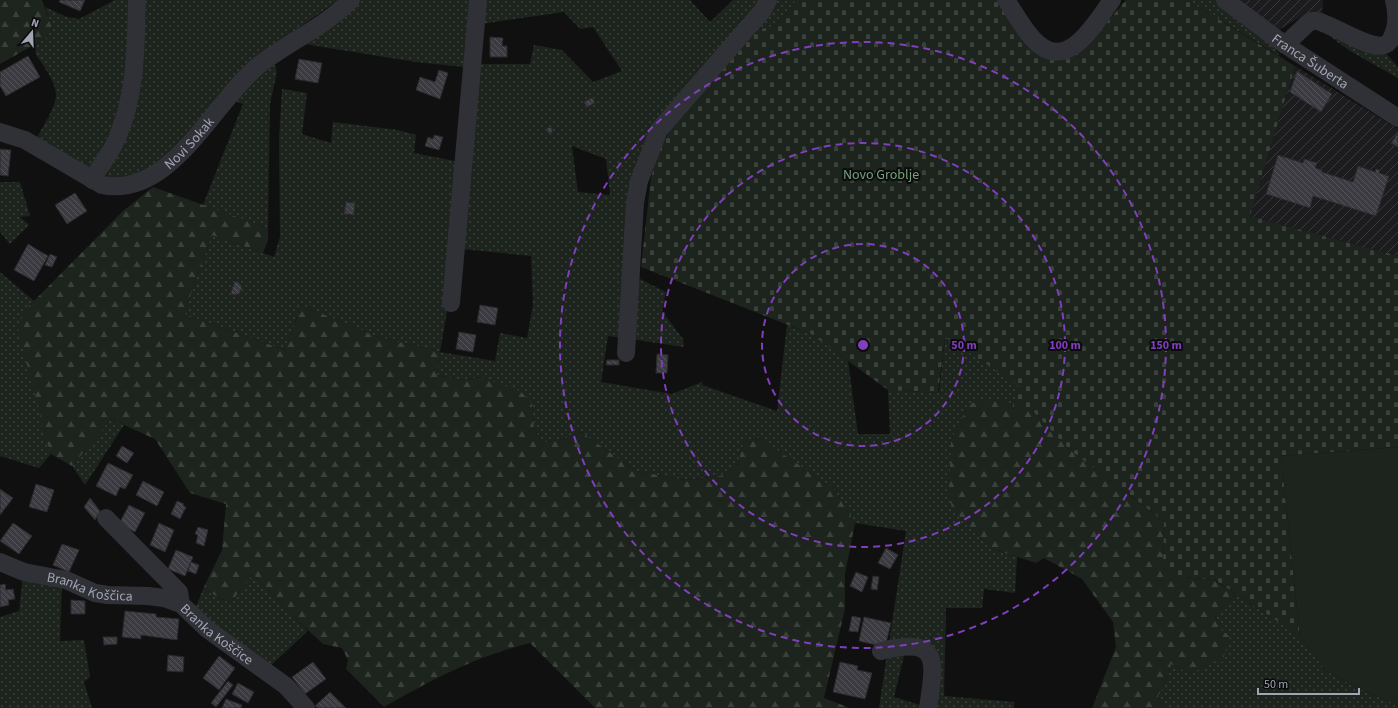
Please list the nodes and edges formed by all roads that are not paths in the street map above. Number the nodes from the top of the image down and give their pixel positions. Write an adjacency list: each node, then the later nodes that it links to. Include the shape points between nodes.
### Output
1 (137, 0): 12 (street, via 136,40 129,100 117,139)
2 (351, 0): 12 (street, Novi Sokak, via 328,20 259,66 230,95 190,146 166,165 144,180 130,185 115,188)
3 (478, 0): 13 (street)
4 (768, 0): 14 (street, via 763,10 659,130 639,181)
5 (1006, 0): 6 (street, via 1033,39 1048,49 1059,52 1082,40)
6 (1112, 0)
7 (1225, 0): 9 (street, Franca Šuberta)
8 (1394, 0): 9 (street, via 1397,24 1385,45 1376,46 1317,21 1311,21)
9 (1284, 45): 10 (street, Franca Šuberta)
10 (1398, 118)
11 (0, 132): 12 (street, Novi Sokak, via 25,140)
12 (92, 180)
13 (450, 303)
14 (626, 353)
15 (106, 518): 17 (street, Branka Koščice, via 179,592)
16 (0, 562): 17 (street, Branka Koščica, via 24,572 66,580 95,593 164,598)
17 (181, 604): 19 (street, Branka Koščice, via 212,633 286,686)
18 (881, 651): 20 (street, via 912,646 930,656 934,671)
19 (306, 708)
20 (928, 708)

